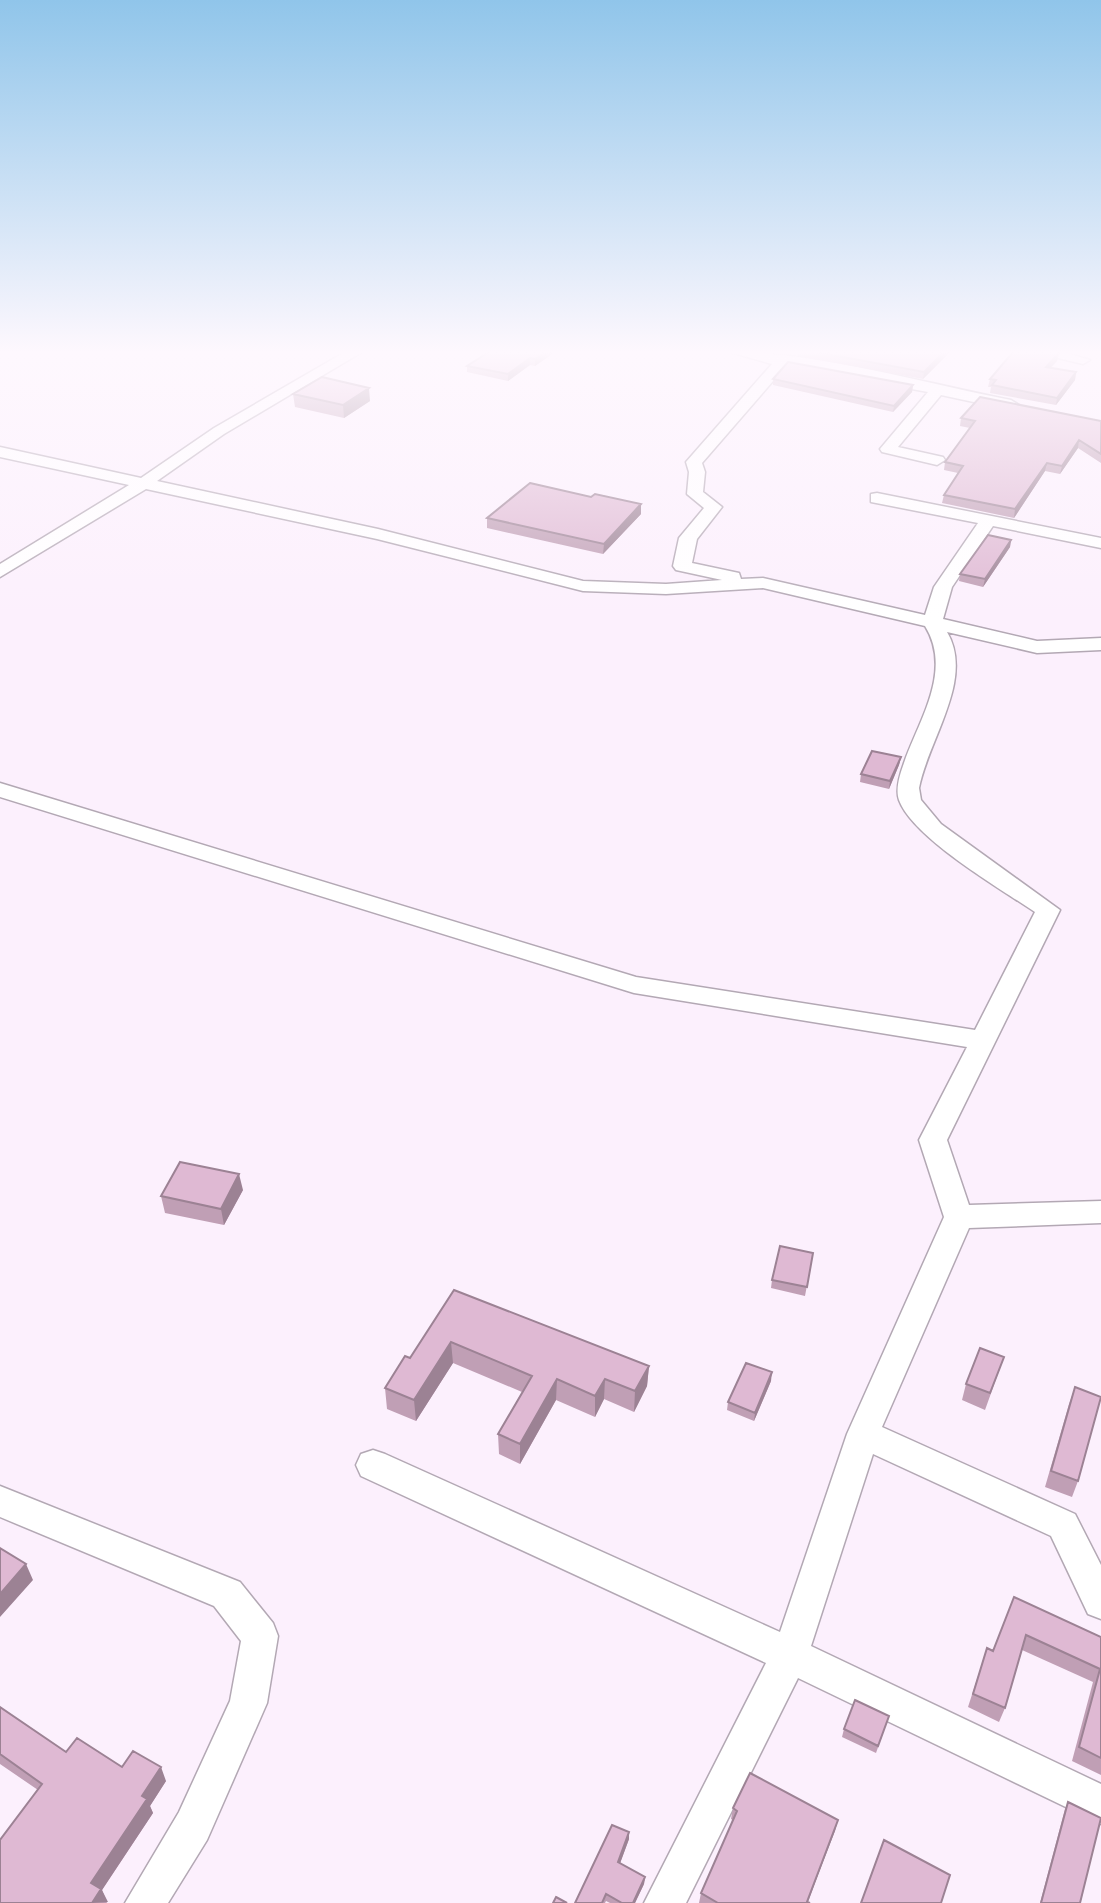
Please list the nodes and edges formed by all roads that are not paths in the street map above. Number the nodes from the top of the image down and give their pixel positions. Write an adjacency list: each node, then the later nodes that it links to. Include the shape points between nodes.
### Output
1 (205, 441): 6 (street)
2 (713, 441): 11 (street, via 694,462 695,494 714,507 688,538 682,566)
3 (895, 441): 5 (street, via 888,449)
4 (0, 452): 6 (street)
5 (937, 460)
6 (144, 483): 10 (street); 11 (street, via 378,534 583,586 666,589)
7 (877, 498): 8 (street)
8 (989, 520): 9 (street); 12 (street, via 943,587)
9 (1101, 542)
10 (0, 572)
11 (763, 583): 12 (street)
12 (932, 623): 13 (street, via 1037,647); 15 (street, via 943,639 947,668 909,775 909,799 929,825 1048,910)
13 (1101, 643)
14 (0, 790): 15 (street, via 634,985)
15 (982, 1040): 17 (street, via 933,1140)
16 (1101, 1212): 17 (street)
17 (959, 1217): 18 (street)
18 (863, 1434): 21 (street, via 1063,1525); 22 (street)
19 (373, 1465): 22 (street)
20 (0, 1501): 24 (street, via 227,1594 260,1636 248,1703 193,1826)
21 (1101, 1602)
22 (790, 1655): 23 (street); 25 (street)
23 (1101, 1804)
24 (145, 1903)
25 (664, 1903)

